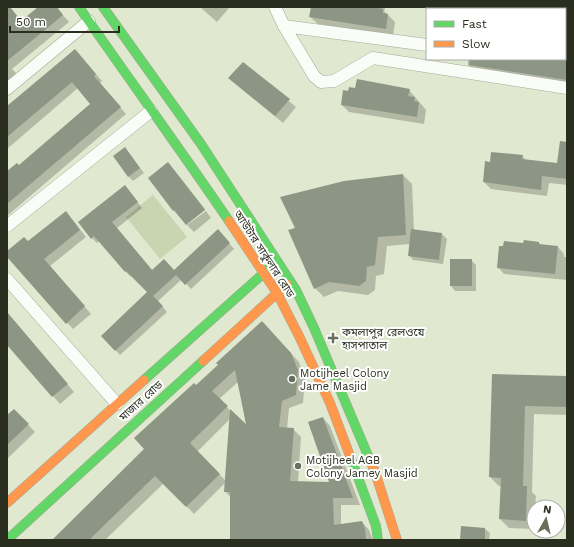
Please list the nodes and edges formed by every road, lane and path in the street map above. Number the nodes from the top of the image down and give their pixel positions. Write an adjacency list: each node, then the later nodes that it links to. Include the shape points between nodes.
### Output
1 (79, 7): 4 (main road, আউটার সার্কুলার রোড)
2 (103, 7): 12 (main road, আউটার সার্কুলার রোড, via 202,144)
3 (274, 7): 5 (street)
4 (89, 21): 9 (street); 10 (main road, আউটার সার্কুলার রোড)
5 (284, 26): 6 (street); 7 (street, via 314,76 322,82 334,80 373,58)
6 (426, 45)
7 (431, 63): 8 (street)
8 (567, 88)
9 (7, 89)
10 (151, 111): 11 (street); 13 (main road, আউটার সার্কুলার রোড)
11 (7, 226)
12 (278, 260): 13 (main road, মাজার রোড); 15 (main road, আউটার সার্কুলার রোড)
13 (264, 272): 16 (main road, আউটার সার্কুলার রোড); 17 (main road, মাজার রোড)
14 (7, 279): 17 (street)
15 (290, 280): 16 (main road, মাজার রোড); 21 (main road, আউটার সার্কুলার রোড, via 317,334 375,472)
16 (277, 292): 19 (main road, মাজার রোড); 20 (main road, আউটার সার্কুলার রোড, via 330,403 371,511)
17 (117, 404): 18 (main road, মাজার রোড)
18 (7, 503)
19 (7, 540)
20 (378, 540)
21 (397, 540)

